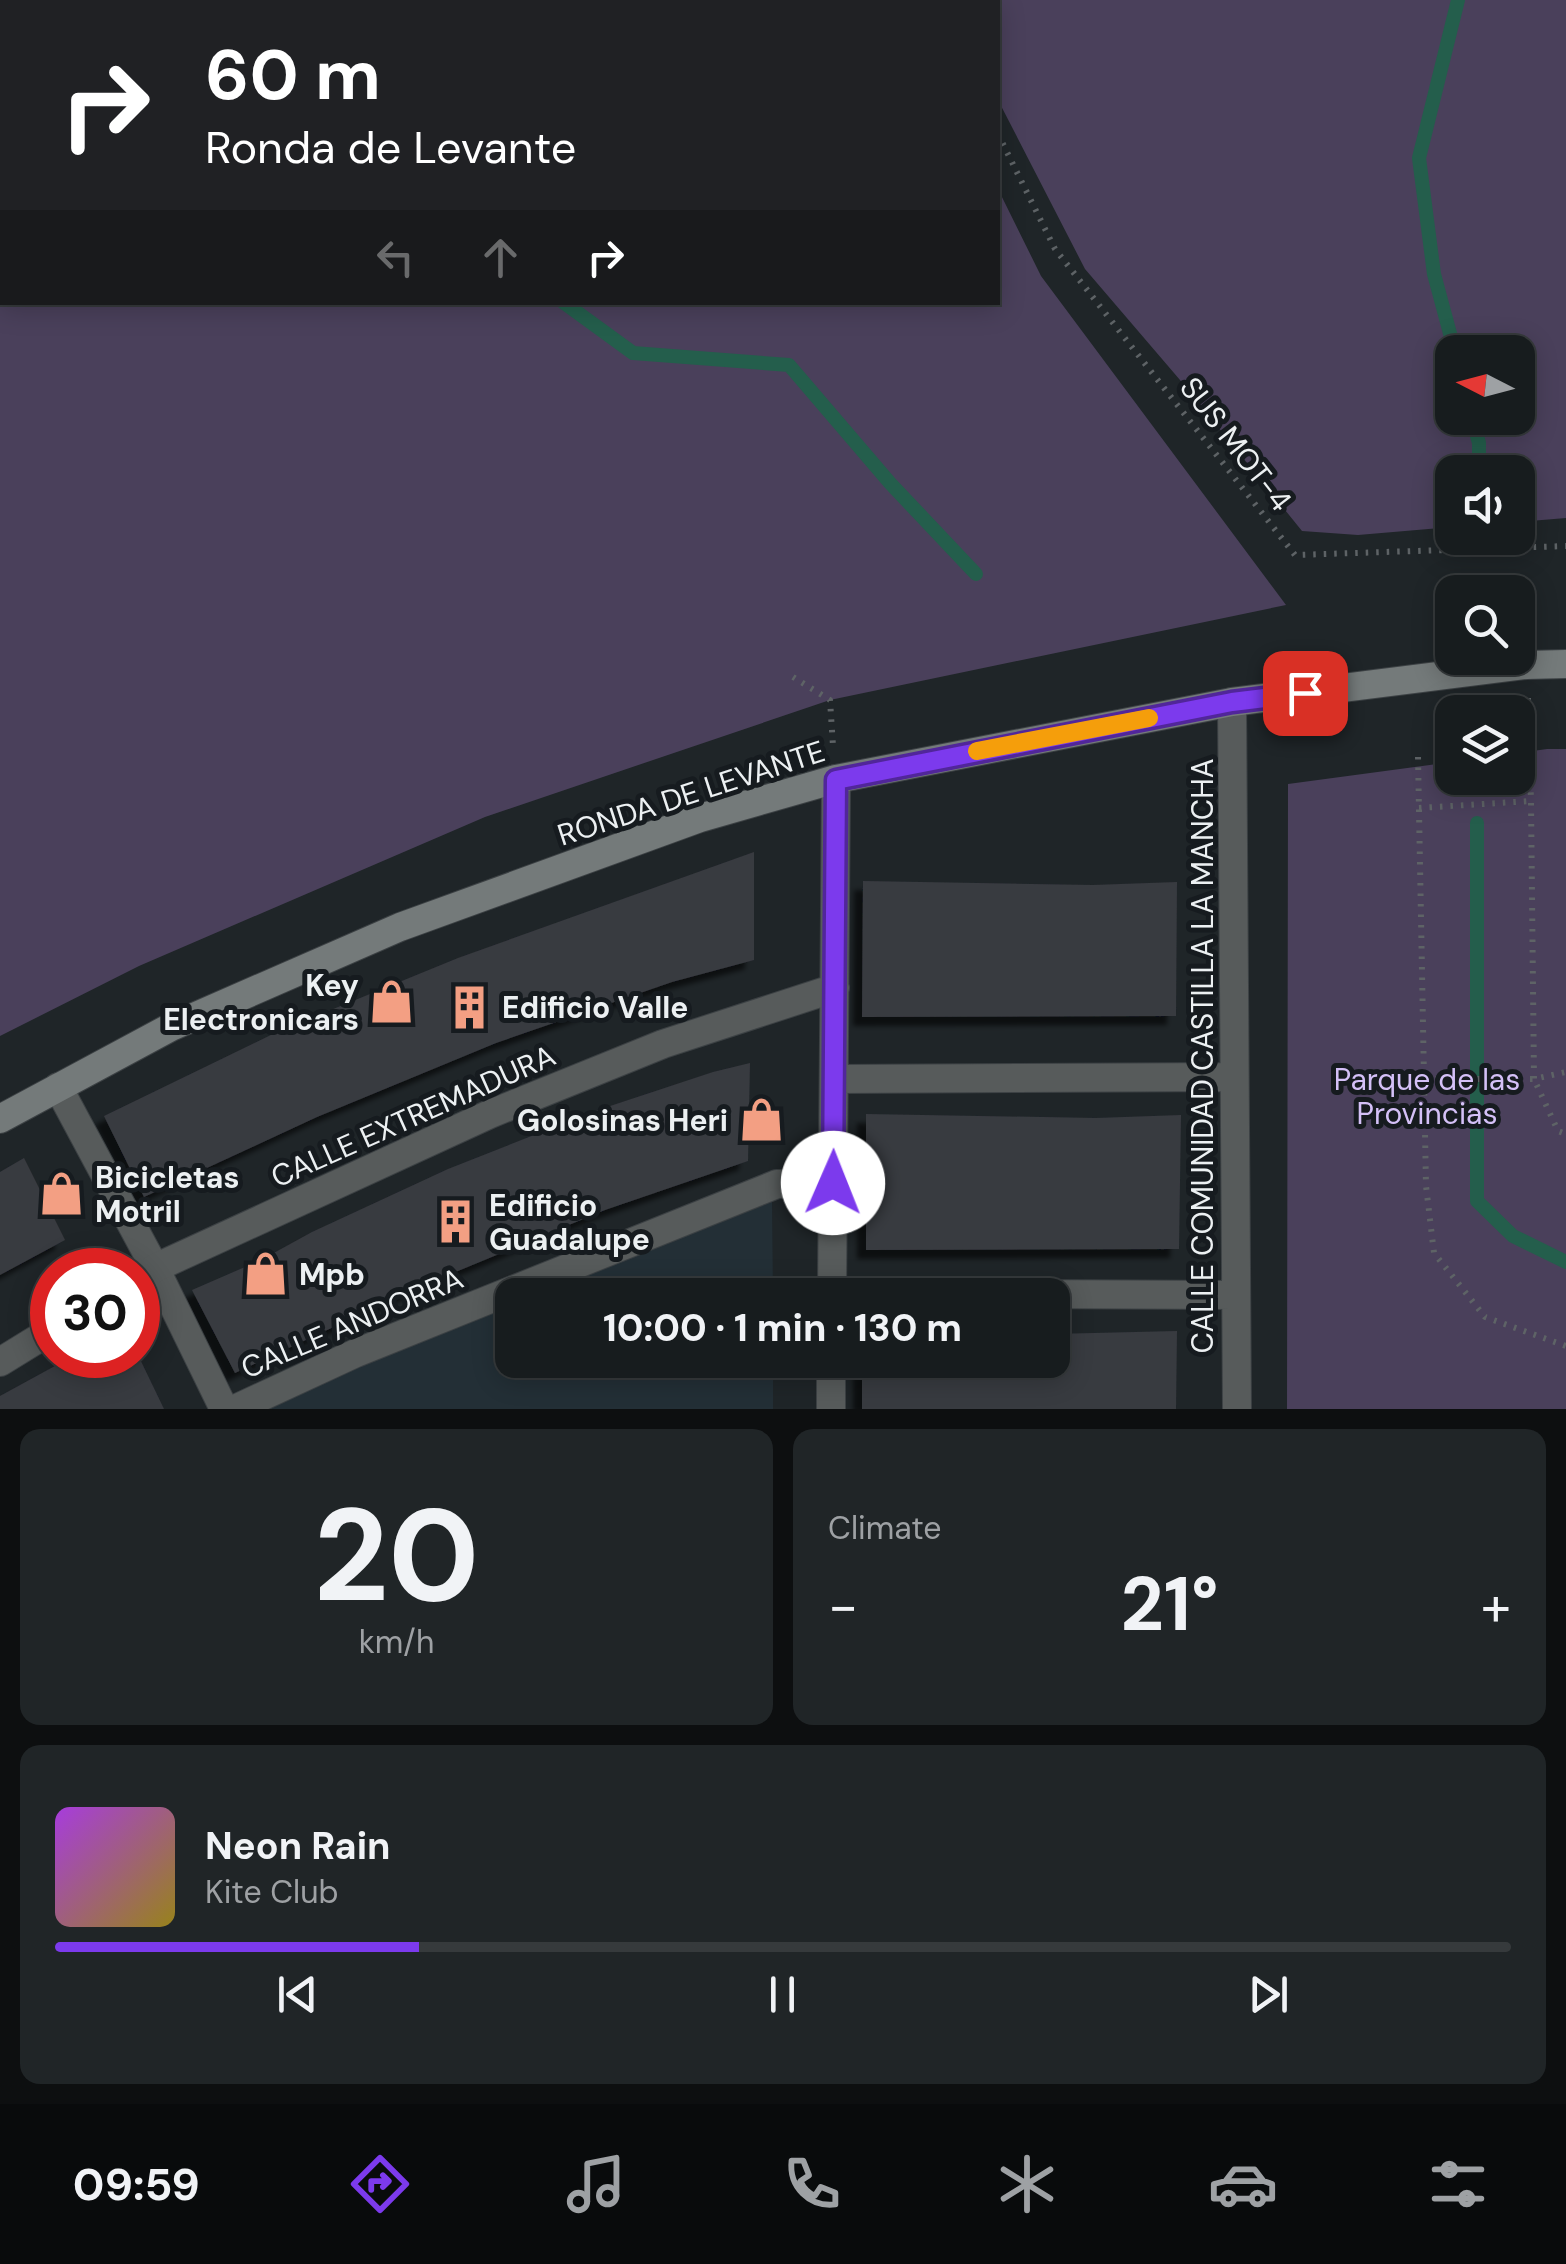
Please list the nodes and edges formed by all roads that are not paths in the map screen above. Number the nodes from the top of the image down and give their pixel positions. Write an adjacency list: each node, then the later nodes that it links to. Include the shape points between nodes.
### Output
1 (1566, 664): 2 (main road, RONDA DE LEVANTE)
2 (1232, 702): 3 (main road, RONDA DE LEVANTE); 5 (street, CALLE COMUNIDAD CASTILLA LA MANCHA)
3 (836, 780): 4 (street); 7 (main road, RONDA DE LEVANTE, via 700,818 400,927 172,1027)
4 (835, 988): 6 (street); 11 (street, CALLE EXTREMADURA, via 662,1044 508,1107)
5 (1234, 1077): 6 (street); 14 (street, CALLE COMUNIDAD CASTILLA LA MANCHA)
6 (834, 1080): 9 (street)
7 (58, 1087): 8 (main road, RONDA DE LEVANTE); 10 (street)
8 (0, 1119)
9 (833, 1183): 12 (street); 20 (street, CALLE ANDORRA, via 778,1184 356,1353)
10 (134, 1248)
11 (160, 1268)
12 (832, 1278)
13 (1070, 1295): 14 (street)
14 (1236, 1295): 22 (street, CALLE COMUNIDAD CASTILLA LA MANCHA)
15 (160, 1298): 19 (street)
16 (30, 1344): 17 (street)
17 (0, 1362)
18 (831, 1378): 21 (street)
19 (224, 1409)
20 (235, 1409)
21 (831, 1409)
22 (1237, 1409)

